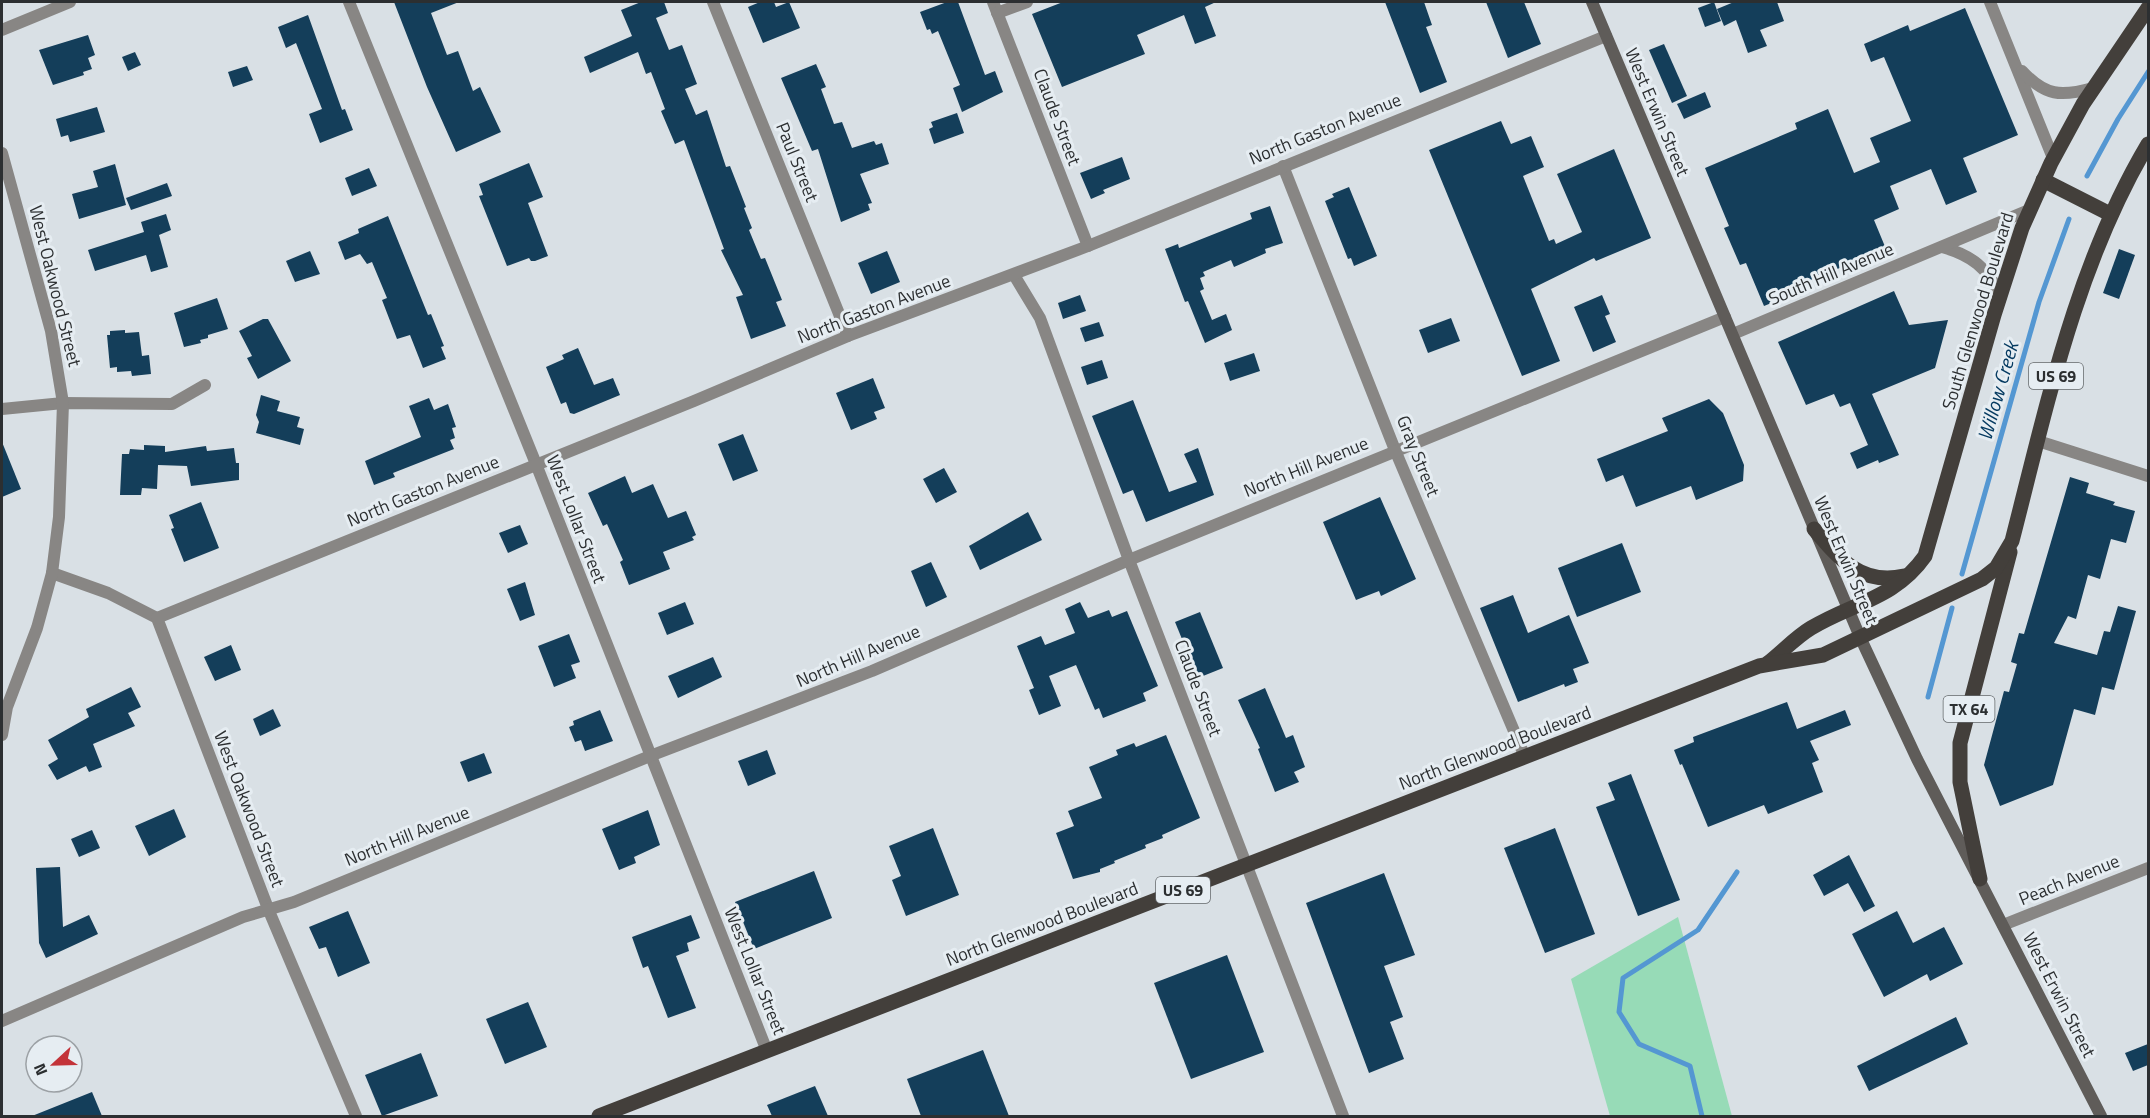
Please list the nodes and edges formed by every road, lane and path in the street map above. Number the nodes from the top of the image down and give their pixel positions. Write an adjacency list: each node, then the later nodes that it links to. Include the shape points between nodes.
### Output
1 (70, 2): 9 (street)
2 (349, 2): 32 (street, West Lollar Street)
3 (712, 2): 26 (street, Paul Street)
4 (1027, 2): 7 (street)
5 (1592, 2): 10 (main road, West Erwin Street)
6 (1990, 2): 11 (street)
7 (995, 7): 20 (street, Claude Street)
8 (2148, 8): 12 (main road, South Glenwood Boulevard / US 69)
9 (2, 30)
10 (1606, 36): 16 (street, North Gaston Avenue); 24 (main road, West Erwin Street)
11 (2016, 64): 12 (street, via 2031,81 2048,91 2068,94); 15 (street)
12 (2093, 88): 15 (main road, South Glenwood Boulevard / US 69)
13 (2148, 144): 19 (main road, US 69)
14 (2, 153): 28 (street, West Oakwood Street, via 48,321)
15 (2053, 158): 17 (main road, South Glenwood Boulevard / US 69)
16 (1283, 166): 20 (street, North Gaston Avenue); 31 (street, Gray Street)
17 (2043, 180): 18 (main road, South Glenwood Boulevard / US 69); 19 (main road)
18 (2030, 210): 21 (street, South Hill Avenue); 23 (main road, South Glenwood Boulevard / US 69)
19 (2110, 214): 30 (main road, US 69, via 2075,307)
20 (1088, 246): 22 (street, North Gaston Avenue)
21 (1942, 247): 23 (street, via 1983,267); 25 (street, South Hill Avenue)
22 (1014, 275): 26 (street, North Gaston Avenue); 36 (street, Claude Street, via 1040,318)
23 (2000, 295): 38 (main road, South Glenwood Boulevard / US 69, via 1929,549)
24 (1725, 317): 25 (main road, West Erwin Street); 31 (street, North Hill Avenue)
25 (1732, 334): 34 (main road, West Erwin Street)
26 (848, 336): 32 (street, North Gaston Avenue)
27 (205, 386): 28 (street, via 172,404)
28 (63, 403): 29 (street); 37 (street, West Oakwood Street, via 59,517)
29 (2, 409)
30 (2038, 441): 33 (street); 35 (main road, US 69)
31 (1395, 450): 36 (street, North Hill Avenue); 45 (street, Gray Street)
32 (536, 464): 40 (street, North Gaston Avenue); 44 (street, West Lollar Street)
33 (2148, 476)
34 (1814, 529): 38 (main road, via 1838,558 1860,573 1884,579); 39 (main road, West Erwin Street)
35 (2012, 541): 41 (main road, US 69, via 1996,568 1982,579); 48 (main road, TX 64, via 1960,743 1960,782)
36 (1129, 560): 44 (street, North Hill Avenue, via 872,671); 46 (street, Claude Street)
37 (52, 573): 40 (street, via 108,592); 43 (street, West Oakwood Street, via 37,628 7,707)
38 (1910, 574): 39 (main road, South Glenwood Boulevard / US 69)
39 (1848, 612): 41 (main road, West Erwin Street / TX 64); 42 (main road, North Glenwood Boulevard / US 69, via 1811,628)
40 (157, 618): 49 (street, West Oakwood Street)
41 (1860, 638): 42 (main road, North Glenwood Boulevard / US 69, via 1824,656); 48 (main road, West Erwin Street / TX 64)
42 (1768, 663): 45 (main road, North Glenwood Boulevard / US 69)
43 (2, 735)
44 (650, 756): 49 (street, North Hill Avenue); 52 (street, West Lollar Street)
45 (1525, 757): 46 (main road, North Glenwood Boulevard / US 69)
46 (1247, 865): 52 (main road, North Glenwood Boulevard / US 69); 55 (street, Claude Street)
47 (2148, 868): 50 (street, Peach Avenue)
48 (1980, 879): 50 (main road, West Erwin Street / TX 64)
49 (269, 911): 51 (street, North Hill Avenue, via 243,917); 53 (street, West Oakwood Street)
50 (2003, 925): 56 (main road, West Erwin Street / TX 64)
51 (2, 1021)
52 (767, 1051): 54 (main road, North Glenwood Boulevard / US 69)
53 (356, 1116)
54 (599, 1116)
55 (1343, 1116)
56 (2101, 1116)

